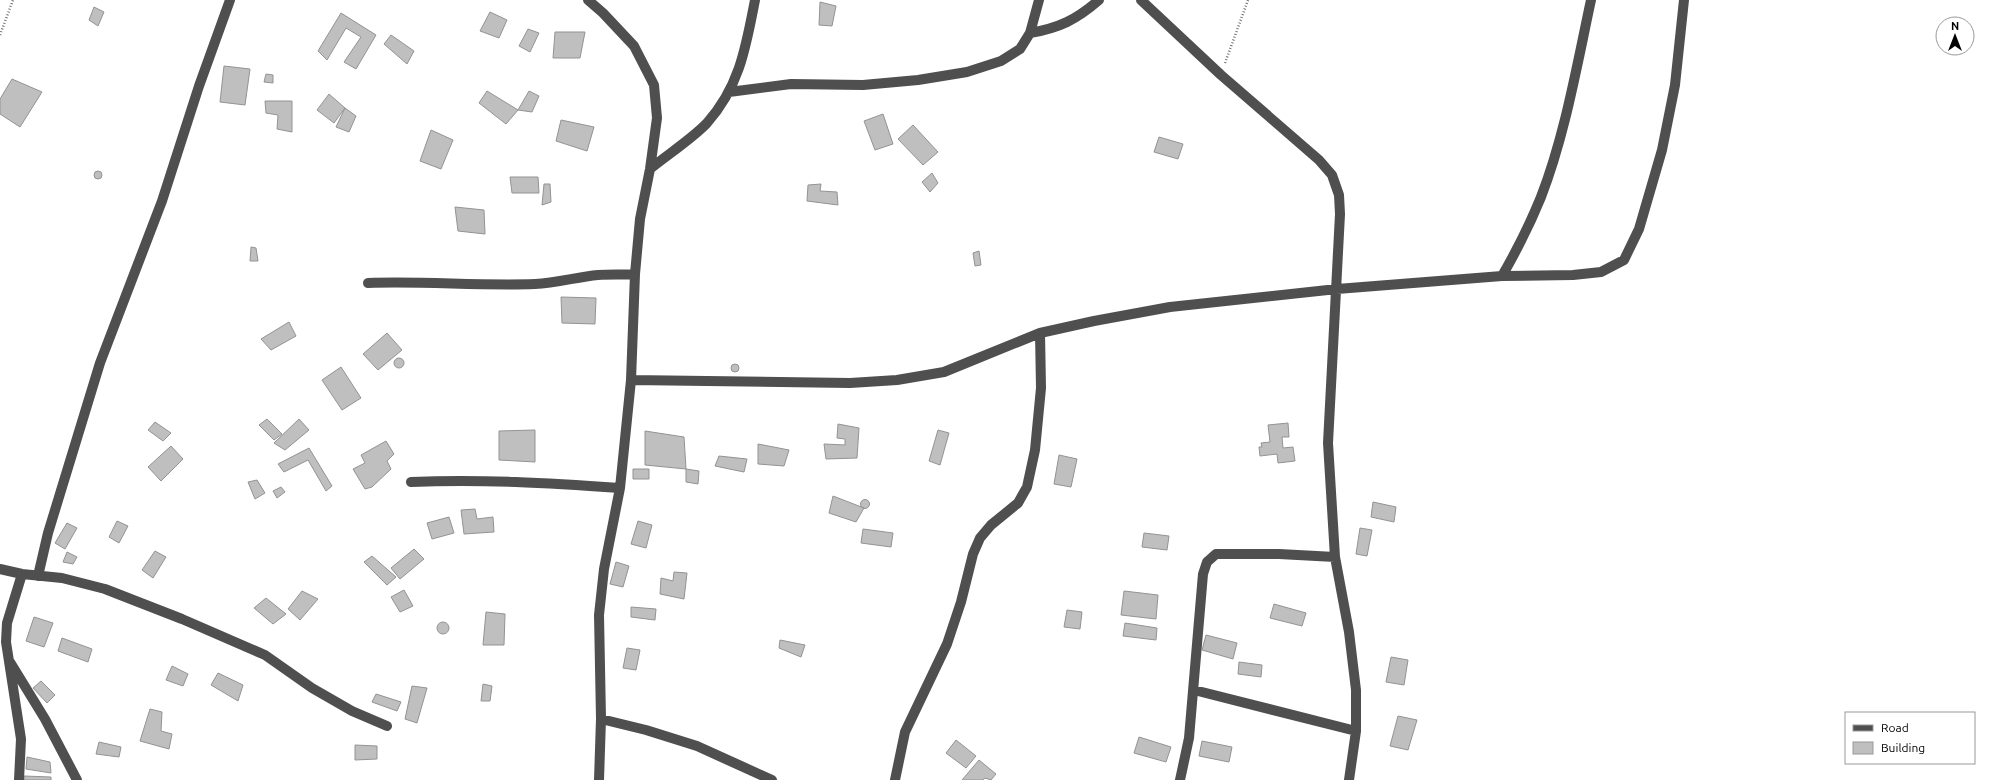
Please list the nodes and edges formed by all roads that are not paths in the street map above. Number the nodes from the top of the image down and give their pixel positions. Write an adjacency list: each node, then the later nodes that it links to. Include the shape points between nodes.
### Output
1 (230, 0): 23 (street, via 198,86 162,201 100,363 48,533)
2 (588, 0): 11 (street, via 634,46 654,85 657,118)
3 (755, 0): 10 (street, via 742,62)
4 (1039, 0): 9 (street)
5 (1099, 0): 9 (street, via 1073,20 1054,29)
6 (1141, 0): 15 (street, via 1221,75 1319,160 1332,175 1339,195 1340,208)
7 (1591, 0): 13 (street, via 1563,123 1541,196 1521,242)
8 (1684, 0): 13 (street, via 1675,85 1662,150 1639,229 1624,260 1601,272)
9 (1030, 33): 10 (street, via 1020,49 1001,61 967,72 863,85 791,84)
10 (729, 92): 11 (street, via 706,123)
11 (650, 169): 12 (street, via 640,219)
12 (635, 274): 14 (street, via 598,275 537,284); 17 (street)
13 (1502, 276): 15 (street)
14 (368, 283)
15 (1337, 289): 16 (street, via 1170,307); 20 (street, via 1328,443)
16 (1040, 333): 17 (street, via 944,372 897,380 850,383); 33 (street, via 1041,388 1036,442 1027,487 1018,503 991,525 980,538 947,644 906,732)
17 (631, 380): 19 (street)
18 (411, 482): 19 (street, via 524,481)
19 (620, 488): 26 (street, via 598,615)
20 (1335, 557): 25 (street, via 1216,554 1208,562 1203,574); 28 (street, via 1349,632 1356,690)
21 (0, 569): 22 (street)
22 (22, 574): 23 (street); 24 (street, via 7,623)
23 (38, 576): 27 (street, via 62,578 106,589 182,619 265,655 312,688 352,711)
24 (7, 658): 29 (street, via 21,739); 30 (street, via 45,719)
25 (1194, 690): 28 (street); 34 (street, via 1189,738)
26 (601, 719): 31 (street); 32 (street, via 696,746)
27 (387, 726)
28 (1356, 731): 35 (street)
29 (19, 780)
30 (77, 780)
31 (599, 780)
32 (772, 780)
33 (895, 780)
34 (1180, 780)
35 (1349, 780)

